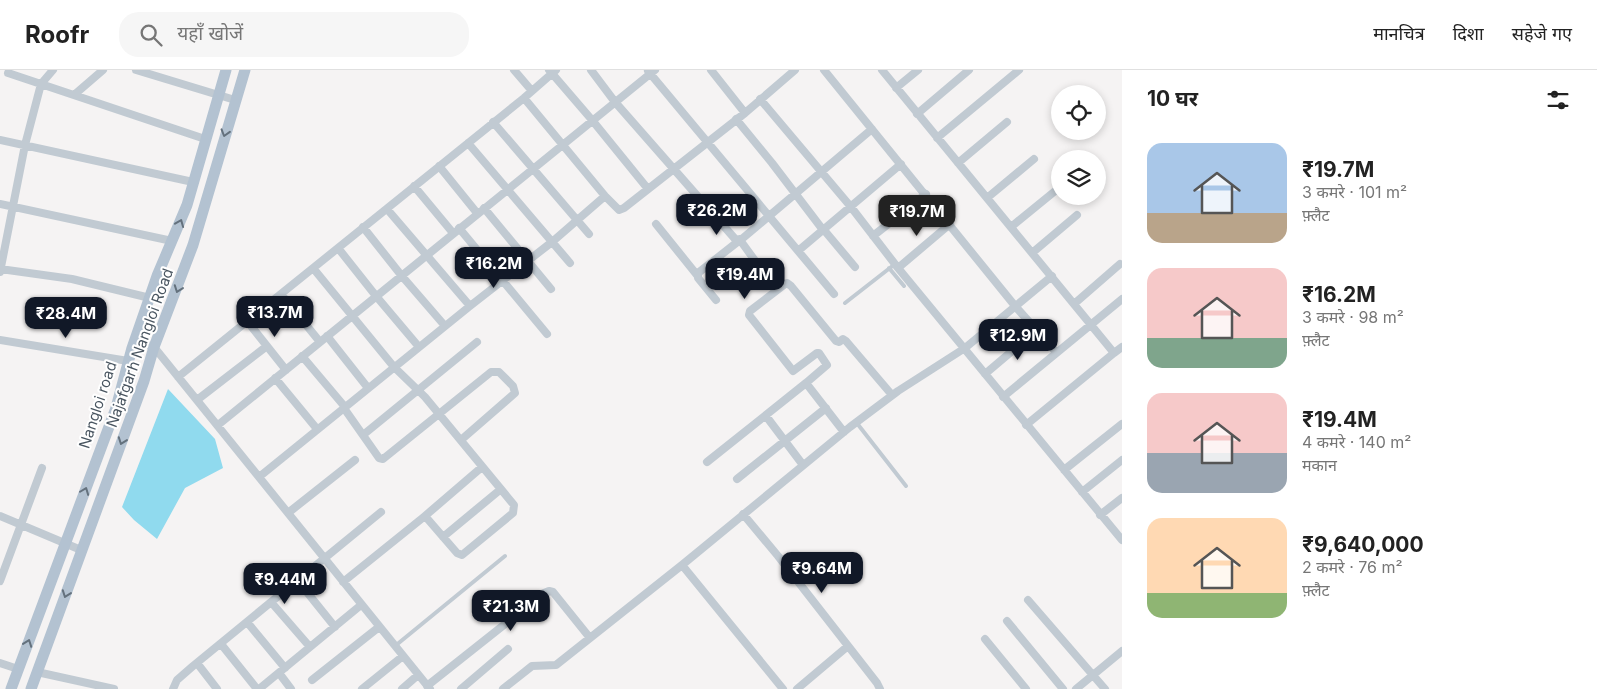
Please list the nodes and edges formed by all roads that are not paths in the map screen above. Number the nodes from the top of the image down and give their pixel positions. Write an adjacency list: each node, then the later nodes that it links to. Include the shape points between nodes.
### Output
1 (53, 70): 18 (street)
2 (103, 70): 21 (street)
3 (136, 70): 22 (street)
4 (226, 70): 22 (main road, Nangloi road)
5 (245, 70): 25 (main road, Najafgarh Nangloi Road)
6 (514, 70): 20 (street)
7 (591, 70): 26 (street)
8 (711, 70): 27 (street)
9 (795, 70): 24 (street)
10 (824, 70): 33 (street)
11 (882, 70): 19 (street)
12 (918, 70): 19 (street)
13 (969, 70): 28 (street)
14 (1019, 70): 34 (street)
15 (552, 71): 20 (street); 30 (street)
16 (651, 71): 26 (street); 37 (street)
17 (8, 73): 18 (street)
18 (41, 84): 21 (street); 39 (street)
19 (896, 88): 28 (street)
20 (532, 91): 23 (street)
21 (74, 95): 35 (street)
22 (218, 95): 25 (street); 35 (main road, Nangloi road)
23 (524, 98): 31 (street); 40 (street)
24 (760, 98): 27 (street); 47 (street)
25 (235, 100): 117 (main road, Najafgarh Nangloi Road, one-way to 117, via 193,245)
26 (615, 102): 30 (street); 46 (street)
27 (745, 113): 29 (street)
28 (917, 114): 34 (street)
29 (736, 119): 37 (street); 52 (street)
30 (592, 120): 40 (street); 51 (street)
31 (493, 122): 38 (street); 45 (street)
32 (1007, 122): 42 (street)
33 (872, 129): 43 (street); 47 (street)
34 (937, 138): 42 (street)
35 (205, 139): 48 (main road, Nangloi road)
36 (0, 140): 39 (street)
37 (708, 142): 46 (street); 64 (street)
38 (468, 143): 44 (street); 50 (street)
39 (25, 144): 48 (street); 58 (street)
40 (563, 144): 45 (street); 55 (street)
41 (1034, 159): 56 (street)
42 (958, 163): 56 (street)
43 (901, 164): 53 (street); 59 (street)
44 (439, 166): 49 (street); 62 (street)
45 (532, 168): 50 (street); 65 (street)
46 (675, 168): 51 (street); 74 (street, via 723,226 736,240)
47 (821, 171): 52 (street); 59 (street)
48 (193, 182): 75 (main road, Nangloi road, one-way to 48)
49 (414, 186): 61 (street); 71 (street)
50 (507, 189): 60 (street); 76 (street)
51 (648, 189): 55 (street, via 622,210)
52 (795, 193): 64 (street); 70 (street)
53 (926, 194): 67 (street); 73 (street)
54 (1051, 194): 69 (street)
55 (605, 196): 65 (street)
56 (987, 198): 69 (street)
57 (0, 204): 58 (street)
58 (14, 206): 75 (street); 87 (street)
59 (851, 207): 70 (street); 73 (street)
60 (484, 208): 62 (street); 81 (street)
61 (386, 209): 68 (street); 80 (street)
62 (477, 213): 71 (street)
63 (1077, 215): 79 (street)
64 (769, 216): 74 (street); 78 (street)
65 (577, 221): 72 (street); 76 (street)
66 (656, 224): 90 (street)
67 (950, 224): 84 (street); 104 (street)
68 (363, 227): 77 (street); 89 (street)
69 (1011, 227): 79 (street)
70 (823, 230): 78 (street); 86 (street)
71 (456, 231): 80 (street); 92 (street)
72 (589, 234)
73 (874, 236): 84 (street)
74 (740, 240): 88 (street); 90 (street)
75 (172, 241): 98 (main road, Nangloi road)
76 (552, 242): 81 (street); 82 (street)
77 (338, 248): 85 (street); 97 (street)
78 (798, 251): 96 (street)
79 (1032, 253): 91 (street)
80 (426, 255): 89 (street); 103 (street)
81 (528, 261): 92 (street); 94 (street)
82 (570, 263)
83 (1120, 264): 102 (street)
84 (894, 267): 93 (lane); 101 (lane); 120 (street)
85 (313, 268): 95 (street); 105 (street)
86 (855, 268)
87 (0, 270): 98 (street, via 72,279)
88 (764, 274)
89 (401, 275): 97 (street); 108 (street)
90 (697, 275): 100 (street)
91 (1052, 276): 102 (street); 104 (street)
92 (503, 281): 103 (street); 110 (street)
93 (904, 286)
94 (551, 289)
95 (281, 294): 106 (street); 114 (street)
96 (834, 294)
97 (376, 296): 105 (street); 118 (street)
98 (150, 298): 113 (main road, Nangloi road)
99 (1122, 299): 107 (street)
100 (716, 300)
101 (845, 303)
102 (1074, 304): 107 (street)
103 (470, 306): 108 (street)
104 (1015, 306): 109 (street); 120 (street)
105 (352, 316): 111 (street); 125 (street)
106 (248, 321): 116 (street); 128 (street)
107 (1091, 324): 121 (street); 122 (street)
108 (445, 326): 118 (street)
109 (1037, 330): 121 (street); 127 (street)
110 (547, 334)
111 (327, 336): 114 (street); 131 (street)
112 (0, 340): 124 (street)
113 (134, 341): 117 (street); 124 (main road, Nangloi road)
114 (320, 342): 123 (street)
115 (477, 342): 132 (street)
116 (267, 346): 126 (street); 135 (street)
117 (154, 347): 128 (street); 174 (main road, Najafgarh Nangloi Road, one-way to 174)
118 (419, 347): 125 (street)
119 (1122, 347): 122 (street)
120 (965, 348): 127 (street); 133 (street)
121 (1056, 352): 134 (street)
122 (1114, 353): 143 (street)
123 (302, 356): 126 (street); 137 (street)
124 (128, 361): 173 (main road, Nangloi road, one-way to 124, via 116,408)
125 (394, 367): 131 (street); 132 (street)
126 (286, 370): 129 (street)
127 (984, 374): 134 (street)
128 (178, 377): 135 (street)
129 (275, 378): 142 (street); 144 (street)
130 (806, 383): 133 (street, via 827,365 824,359 817,353 792,371 748,313 787,283 836,341 846,340); 136 (street); 139 (street)
131 (368, 388): 137 (street)
132 (419, 391): 138 (street); 146 (street)
133 (892, 395): 140 (street)
134 (1003, 396): 143 (street)
135 (197, 400): 142 (street)
136 (826, 408): 145 (street); 148 (street)
137 (345, 409): 144 (street); 146 (street)
138 (439, 414): 146 (street, via 383,459); 147 (street); 147 (street, via 491,372 499,372 513,386 513,396)
139 (766, 416): 148 (street); 151 (street)
140 (856, 422): 145 (street); 158 (lane)
141 (1122, 424): 155 (street)
142 (218, 425): 156 (street)
143 (1026, 425): 155 (street)
144 (317, 429): 156 (street)
145 (844, 432): 152 (street)
146 (363, 435)
147 (461, 440): 153 (street)
148 (785, 440): 152 (street); 157 (street)
149 (355, 460): 163 (street)
150 (1122, 460): 160 (street)
151 (707, 462)
152 (803, 465): 164 (street)
153 (482, 467): 159 (street); 167 (street)
154 (42, 468): 169 (street)
155 (1064, 470): 160 (street)
156 (259, 477): 163 (street)
157 (737, 479)
158 (906, 486)
159 (501, 489): 171 (street); 171 (street, via 514,505 513,513 464,554 458,554)
160 (1082, 492): 165 (street)
161 (1122, 498): 165 (street)
162 (381, 512): 176 (street)
163 (288, 513): 176 (street)
164 (743, 514): 177 (street); 192 (street)
165 (1100, 514): 170 (street)
166 (0, 516): 169 (street)
167 (425, 516): 171 (street); 180 (street)
168 (1122, 524): 170 (street)
169 (22, 526): 173 (street); 179 (street)
170 (1114, 531): 172 (street)
171 (443, 537)
172 (1122, 540)
173 (64, 544): 174 (street); 199 (main road, Nangloi road, one-way to 173)
174 (81, 550): 201 (main road, Najafgarh Nangloi Road, one-way to 201)
175 (505, 556): 191 (lane)
176 (324, 559): 178 (street); 180 (street)
177 (682, 565): 188 (street); 217 (street)
178 (298, 581): 182 (street); 186 (street)
179 (0, 582)
180 (343, 582): 183 (street)
181 (1028, 600): 203 (street)
182 (271, 602): 185 (street); 193 (street)
183 (362, 605): 186 (street); 187 (street)
184 (1007, 621): 221 (street)
185 (247, 622): 190 (street); 200 (street)
186 (335, 627): 193 (street)
187 (379, 627): 191 (street); 204 (street)
188 (590, 638): 205 (street, via 553,592 544,592); 216 (street, via 556,665 532,666)
189 (985, 639): 220 (street)
190 (221, 644): 198 (street); 211 (street)
191 (395, 646): 196 (street)
192 (848, 646): 218 (street); 219 (street)
193 (310, 647): 200 (street)
194 (508, 649): 215 (street)
195 (1122, 651): 203 (street)
196 (403, 656): 202 (street); 213 (street)
197 (0, 663): 199 (street)
198 (197, 663): 209 (street); 210 (street)
199 (18, 669): 206 (main road, Nangloi road)
200 (282, 671): 211 (street); 212 (street)
201 (38, 672): 207 (main road, Najafgarh Nangloi Road); 208 (street)
202 (418, 675): 205 (street); 214 (street)
203 (1093, 675): 222 (street); 223 (street)
204 (312, 680)
205 (428, 687)
206 (11, 689)
207 (31, 689)
208 (114, 689)
209 (173, 689)
210 (217, 689)
211 (258, 689)
212 (291, 689)
213 (362, 689)
214 (402, 689)
215 (460, 689)
216 (503, 689)
217 (784, 689)
218 (797, 689)
219 (880, 689)
220 (1026, 689)
221 (1063, 689)
222 (1076, 689)
223 (1105, 689)

